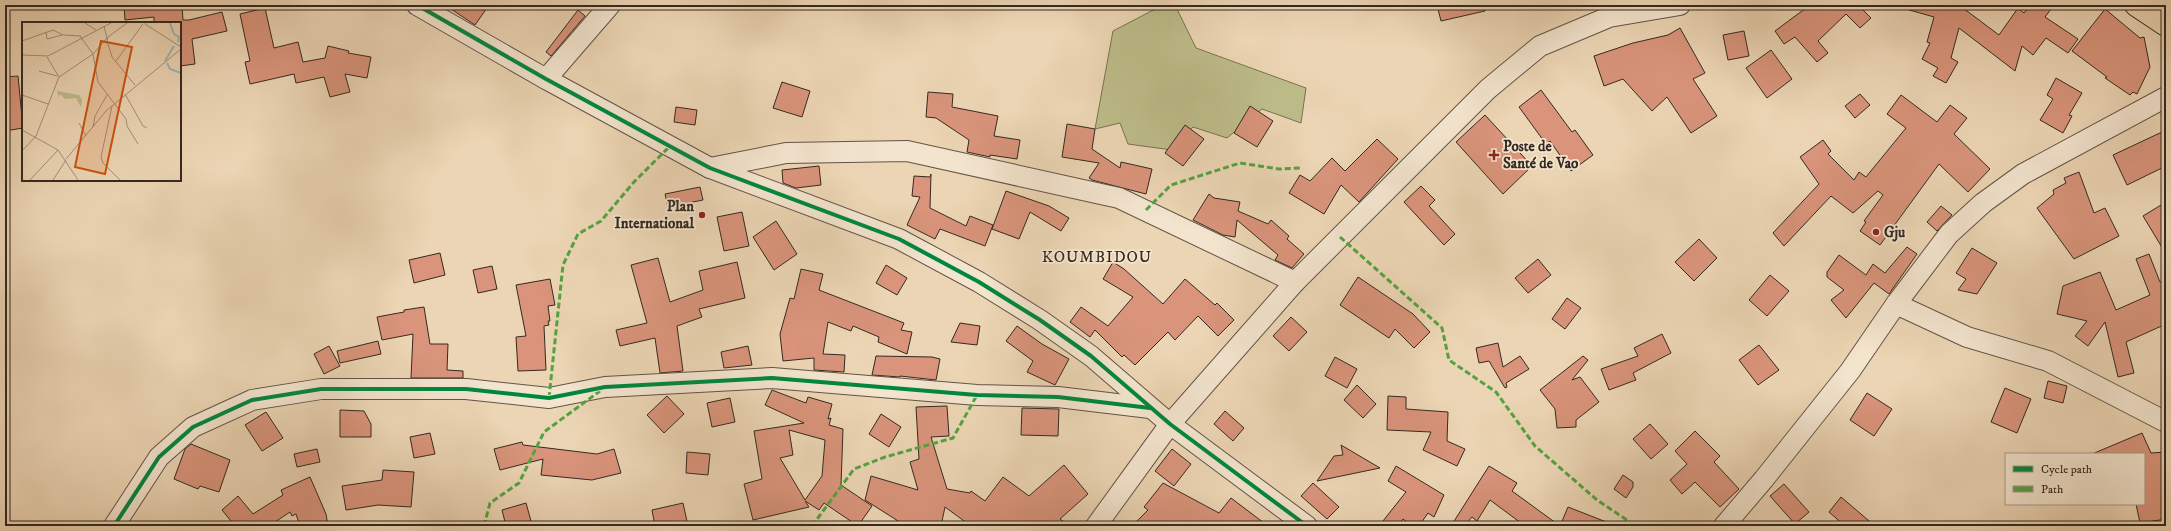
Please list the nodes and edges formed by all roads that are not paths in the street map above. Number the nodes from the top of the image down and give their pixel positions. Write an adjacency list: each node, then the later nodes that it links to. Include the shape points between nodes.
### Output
1 (416, 5): 6 (street)
2 (610, 5): 6 (street)
3 (1680, 5): 9 (street, via 1609,17 1540,46 1488,89)
4 (2136, 5): 5 (main road)
5 (2166, 25)
6 (546, 79): 8 (street)
7 (2166, 97): 10 (street, via 2023,174 1982,203 1949,234)
8 (710, 168): 9 (street, via 786,153 907,151 1119,198); 11 (street, via 899,239 979,282 1091,356)
9 (1295, 282): 13 (street)
10 (1896, 304): 12 (street, via 1968,337 2048,361); 17 (street, via 1850,371)
11 (1150, 408): 13 (street); 14 (street, via 1058,397 977,396 772,378 605,387 549,398 466,389 321,389 252,400 193,427 159,457)
12 (2166, 422)
13 (1170, 424): 15 (street); 16 (street)
14 (114, 526)
15 (1096, 526)
16 (1307, 526)
17 (1724, 526)

